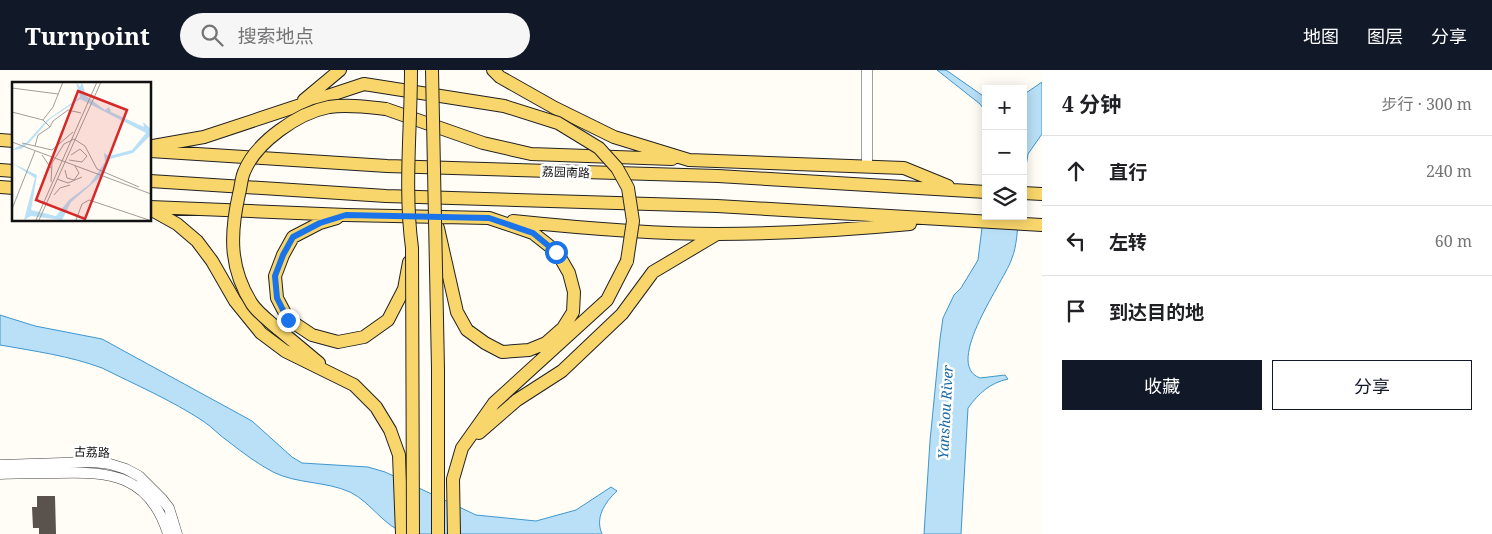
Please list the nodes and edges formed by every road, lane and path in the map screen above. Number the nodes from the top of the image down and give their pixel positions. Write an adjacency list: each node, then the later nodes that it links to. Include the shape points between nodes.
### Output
1 (340, 70): 6 (main road)
2 (411, 70): 24 (main road, bridge, via 408,222)
3 (432, 70): 20 (main road, bridge)
4 (493, 70): 9 (main road, via 500,77 614,137)
5 (867, 70): 10 (street)
6 (297, 106): 7 (main road, via 204,137); 26 (main road, bridge, via 364,84 504,106 558,123 600,148 628,188 633,221 627,261 607,300 494,403)
7 (151, 147)
8 (151, 151): 12 (main road, 荔园南路, via 387,166 718,176)
9 (689, 160): 10 (main road); 25 (main road, bridge, via 531,154 483,143 386,109 329,107 296,119 271,136 244,172 233,222 232,252 253,305)
10 (867, 167): 12 (main road, via 904,168)
11 (151, 181): 21 (main road, via 386,196 717,206)
12 (959, 190): 13 (main road, 荔园南路)
13 (982, 192)
14 (1027, 194): 15 (main road)
15 (1042, 194)
16 (151, 208): 18 (main road)
17 (151, 209): 25 (main road, via 197,241 235,301 261,333 285,352)
18 (346, 215): 19 (main road); 24 (main road, bridge, via 320,223 293,237 275,276 277,298 288,320 312,334 338,342 364,337 388,320 404,289)
19 (489, 218): 20 (main road, bridge, via 533,233 556,252 569,273 574,292 573,312 563,328 546,343 529,350 502,352 467,330 457,312); 23 (main road, via 594,229)
20 (436, 220): 33 (main road, bridge)
21 (954, 221): 22 (main road); 23 (main road, via 842,230)
22 (1042, 225)
23 (717, 234): 26 (main road, via 653,272 622,314 562,370 516,400)
24 (412, 248): 32 (main road, bridge)
25 (334, 375): 31 (main road, via 354,385 376,407 390,430 399,455)
26 (462, 448): 34 (main road, via 452,479)
27 (0, 465): 30 (street, 古荔路, via 94,462 126,470 139,476 162,499 169,508)
28 (0, 474): 29 (street, 古荔路, via 90,472 121,478 154,503)
29 (168, 534)
30 (177, 534)
31 (402, 534)
32 (413, 534)
33 (438, 534)
34 (454, 534)

